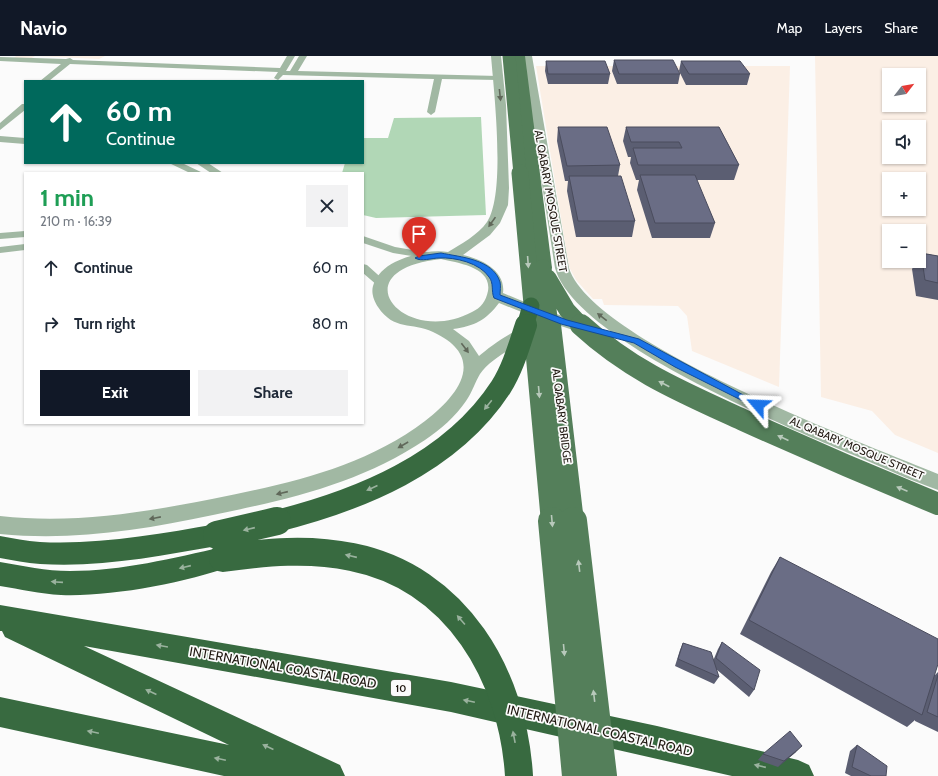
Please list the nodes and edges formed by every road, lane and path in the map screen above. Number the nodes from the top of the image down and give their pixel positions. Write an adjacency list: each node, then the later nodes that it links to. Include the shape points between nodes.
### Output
1 (84, 56): 9 (street)
2 (291, 56): 12 (street)
3 (303, 56): 11 (street)
4 (496, 56): 14 (street)
5 (509, 56): 40 (main road, AL QABARY BRIDGE, one-way to 40, bridge)
6 (519, 56): 37 (main road, AL QABARY BRIDGE)
7 (527, 56): 43 (street, AL QABARY MOSQUE STREET, one-way to 7, via 590,307 570,287 565,278 559,256)
8 (0, 59): 9 (street)
9 (70, 63): 10 (street); 12 (street); 15 (street); 16 (street)
10 (0, 64)
11 (293, 73): 12 (street); 13 (street)
12 (280, 75)
13 (439, 76): 14 (street); 18 (street)
14 (498, 78): 35 (street, one-way to 35, via 503,188 501,205 493,223 485,232)
15 (45, 80)
16 (56, 80)
17 (24, 102): 19 (street); 20 (street)
18 (431, 112)
19 (0, 116)
20 (0, 127)
21 (0, 134): 22 (street)
22 (24, 135)
23 (0, 139): 24 (street)
24 (24, 141)
25 (176, 164): 27 (street)
26 (203, 164): 28 (street)
27 (196, 172)
28 (216, 172)
29 (24, 234): 30 (street)
30 (0, 236)
31 (364, 239): 34 (street, via 393,250)
32 (24, 247): 33 (street)
33 (0, 250)
34 (430, 256): 35 (street); 38 (street, via 399,265)
35 (452, 256): 39 (street, via 472,261 487,270 496,282)
36 (364, 268): 38 (street)
37 (543, 268): 46 (main road, one-way to 37, bridge, via 684,394 630,365 594,337 573,316 560,300); 58 (main road, AL QABARY BRIDGE, one-way to 37, bridge)
38 (382, 284): 42 (street, via 382,299 391,312 410,322)
39 (496, 296): 41 (street); 42 (street, via 488,310 470,321)
40 (531, 306): 49 (highway, one-way to 49, bridge, via 515,356 501,387 477,418 444,447 403,474 348,498 274,523); 57 (main road, AL QABARY BRIDGE, one-way to 57, bridge)
41 (564, 322): 43 (street); 44 (street, via 512,339 491,353)
42 (433, 326): 44 (street, one-way to 44, via 452,335 465,347 473,362)
43 (637, 341): 45 (street, AL QABARY MOSQUE STREET, via 710,382 784,418)
44 (473, 371): 47 (street, one-way to 47, via 470,382 456,404 435,424 387,454 316,483 263,497 126,524 76,529)
45 (938, 482)
46 (938, 504)
47 (0, 525)
48 (0, 546): 49 (highway, via 40,553 146,547)
49 (220, 547): 50 (highway, one-way to 50, via 151,575 95,582 42,581); 56 (highway, one-way to 49, bridge, via 514,736 496,676 469,630 434,594 393,570 330,552)
50 (0, 574)
51 (0, 618): 59 (highway, INTERNATIONAL COASTAL ROAD / 10, one-way to 51, via 451,697)
52 (0, 621): 55 (highway, one-way to 52)
53 (0, 712): 54 (highway, one-way to 53)
54 (299, 776)
55 (329, 776)
56 (519, 776)
57 (576, 776)
58 (603, 776)
59 (798, 776)

